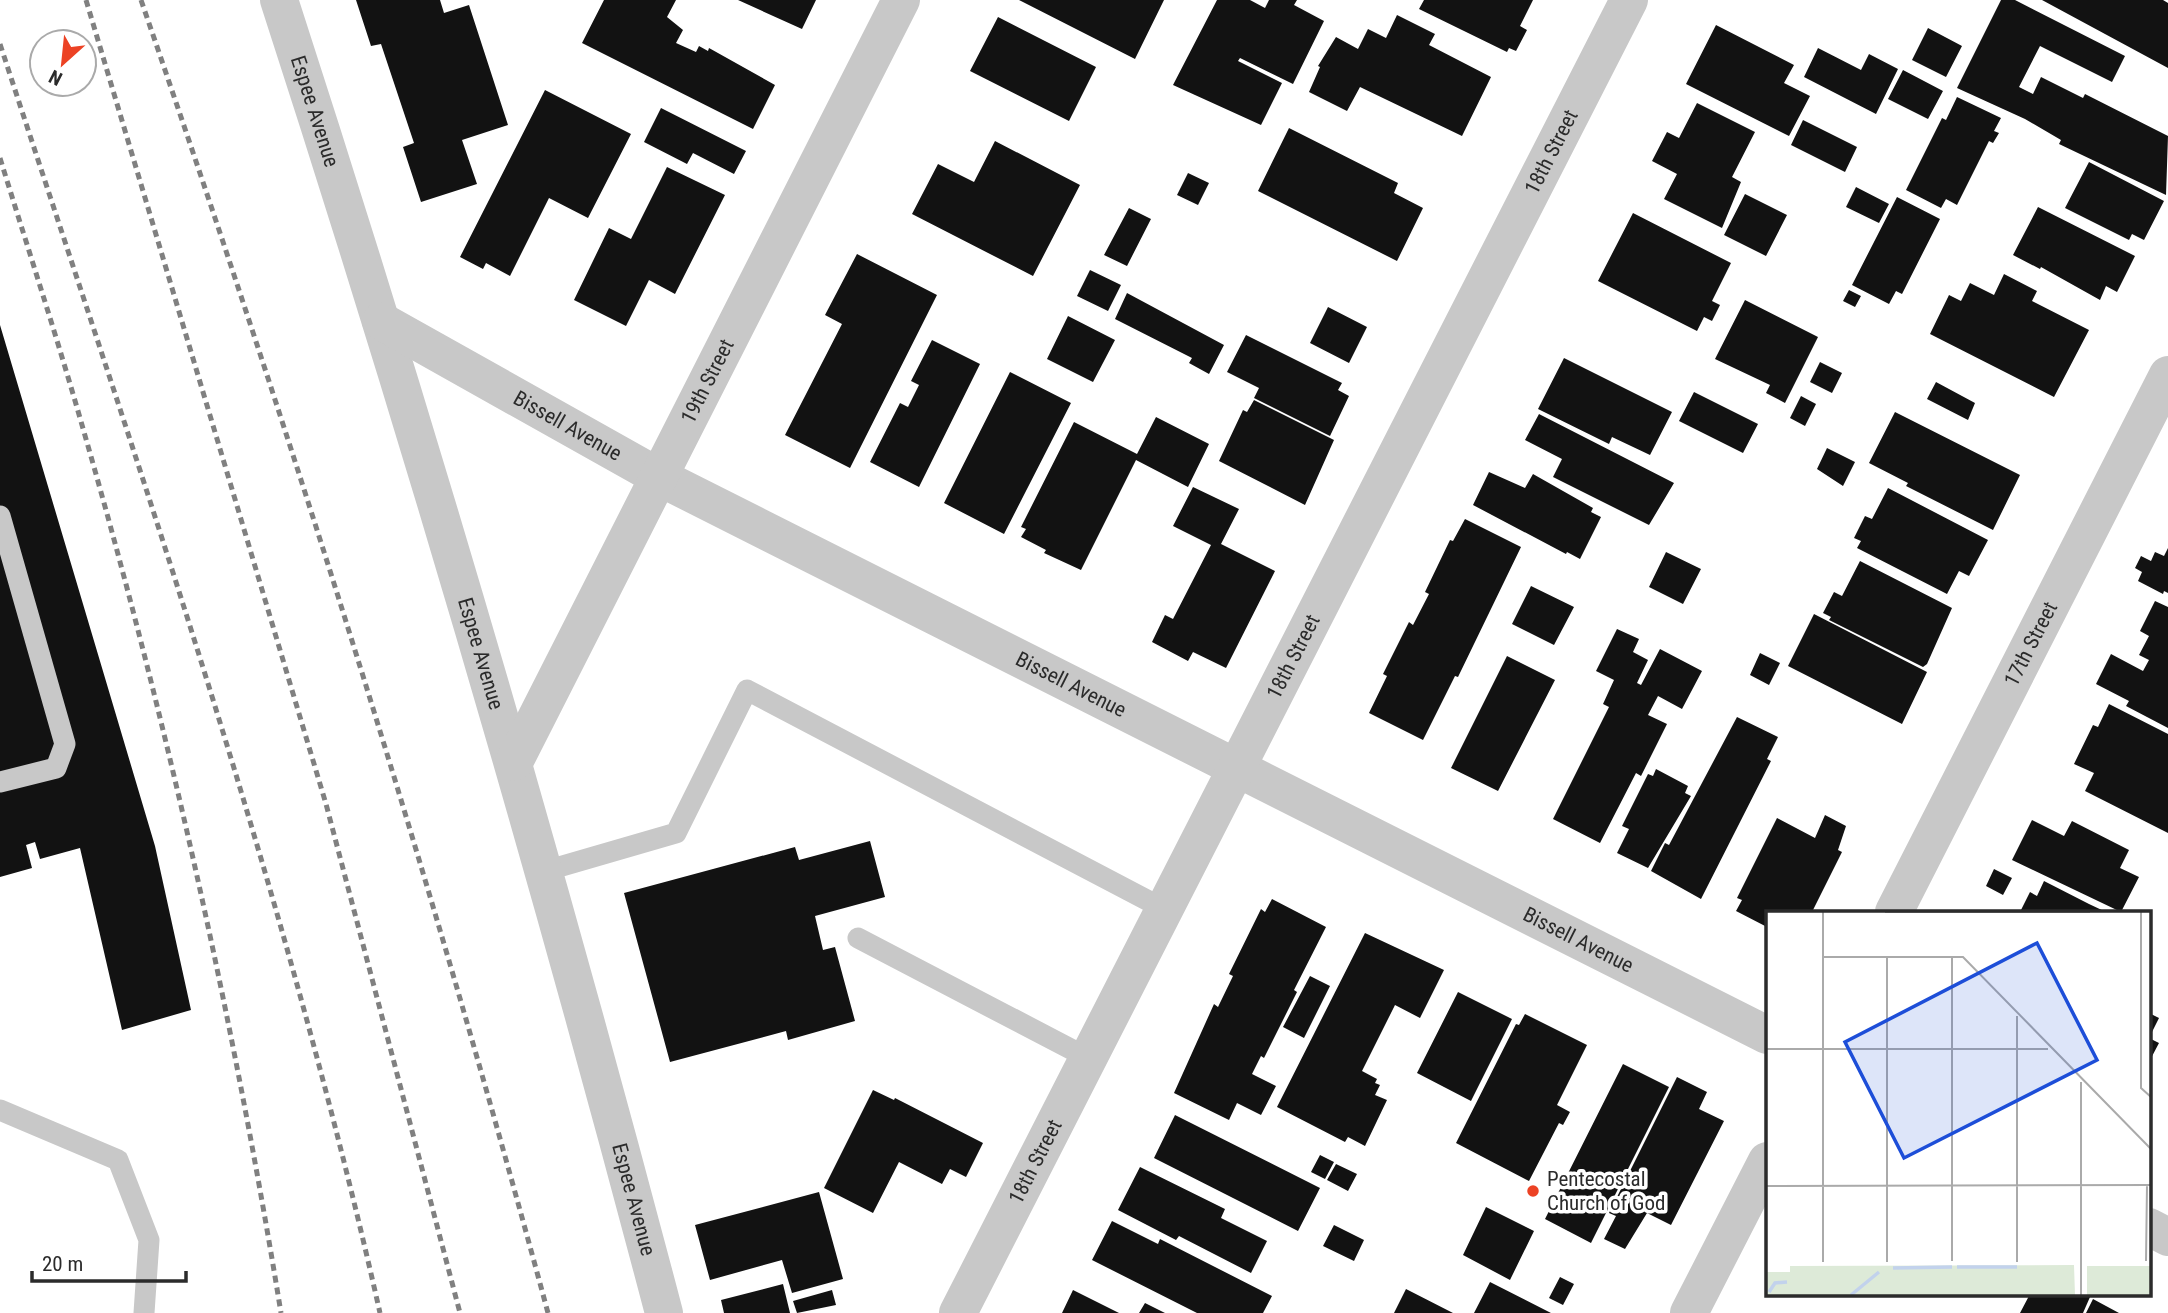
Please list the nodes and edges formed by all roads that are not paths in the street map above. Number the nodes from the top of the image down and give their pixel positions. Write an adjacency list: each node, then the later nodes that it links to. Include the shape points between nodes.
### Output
1 (279, 0): 4 (street, Espee Avenue)
2 (901, 0): 6 (street, 19th Street)
3 (1629, 0): 9 (street, 18th Street)
4 (381, 321): 6 (street, Bissell Avenue); 8 (street, Espee Avenue)
5 (2168, 375): 13 (street, 17th Street)
6 (659, 477): 8 (street, 19th Street); 9 (street, Bissell Avenue)
7 (0, 516): 10 (lane, via 65,744 56,768)
8 (514, 762): 11 (street, Espee Avenue)
9 (1237, 768): 12 (street, 18th Street); 15 (street, Bissell Avenue)
10 (0, 782)
11 (545, 871): 12 (lane, via 676,833 747,690); 22 (street, Espee Avenue)
12 (1164, 909): 16 (street, 18th Street)
13 (1895, 911)
14 (859, 938): 16 (lane)
15 (1766, 1034)
16 (1088, 1058): 23 (street, 18th Street)
17 (0, 1110): 21 (lane, via 118,1160 149,1240)
18 (1766, 1163): 24 (street)
19 (2150, 1228): 20 (street)
20 (2168, 1237)
21 (144, 1313)
22 (664, 1313)
23 (958, 1313)
24 (1689, 1313)

